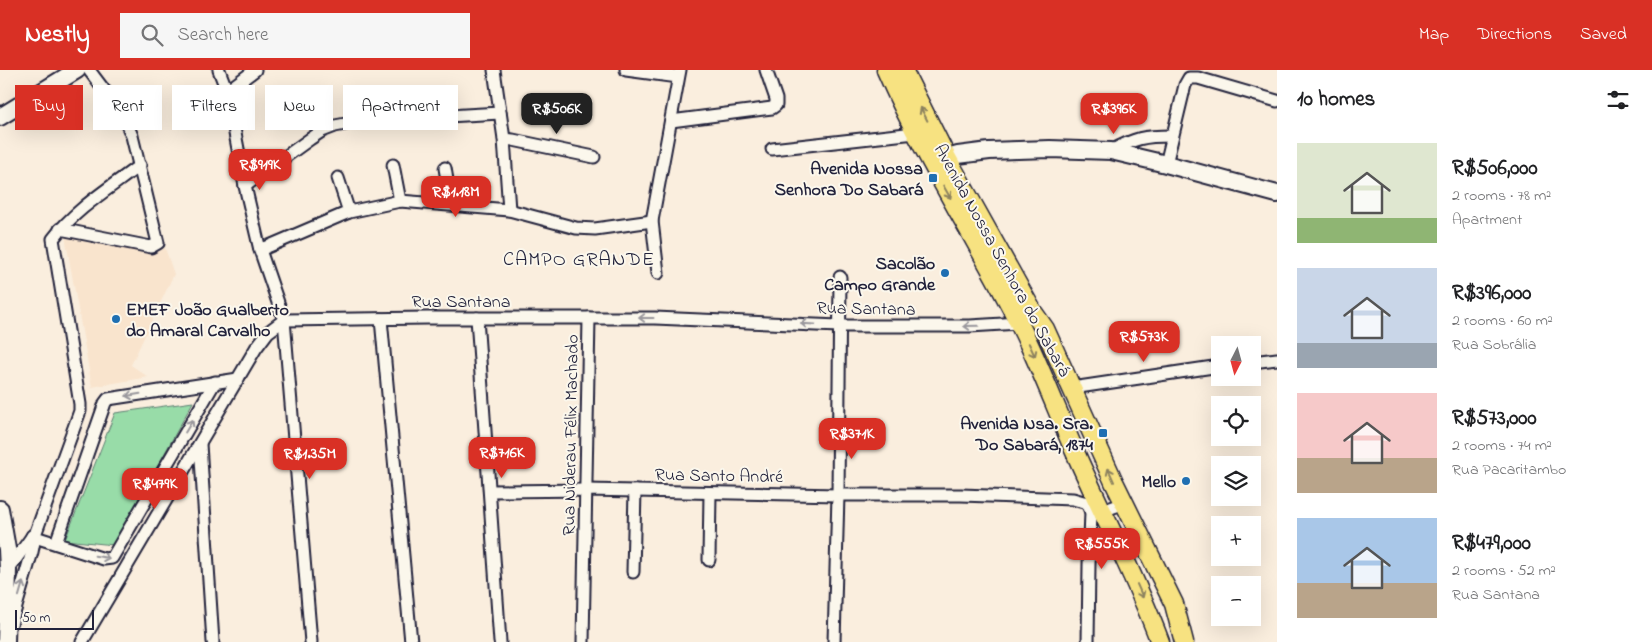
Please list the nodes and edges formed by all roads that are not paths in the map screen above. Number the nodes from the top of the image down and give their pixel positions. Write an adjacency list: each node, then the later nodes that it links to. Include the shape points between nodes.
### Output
1 (77, 70): 15 (street)
2 (89, 70): 26 (street, via 123,115)
3 (219, 70): 11 (street)
4 (255, 70): 12 (street)
5 (494, 70): 14 (street)
6 (626, 70): 10 (street)
7 (766, 70): 16 (street, via 776,100 772,108)
8 (886, 70): 18 (main road, Avenida Nossa Senhora do Sabará)
9 (903, 70): 24 (main road, Avenida Nossa Senhora do Sabará, one-way to 9)
10 (679, 74): 16 (street)
11 (225, 85)
12 (235, 85)
13 (1277, 100): 19 (street, via 1189,78 1184,85)
14 (500, 112): 20 (street); 30 (street, via 361,121 334,126 310,139)
15 (0, 117)
16 (671, 121): 36 (street)
17 (234, 130): 30 (street)
18 (915, 133): 21 (street); 45 (main road, Avenida Nossa Senhora do Sabará, one-way to 45)
19 (1172, 136): 22 (street, via 1132,139); 25 (street)
20 (504, 139): 23 (street); 34 (street)
21 (772, 149)
22 (1111, 151): 24 (street, via 989,151); 25 (street)
23 (594, 157)
24 (947, 158): 47 (main road, Avenida Nossa Senhora do Sabará)
25 (1166, 164): 31 (street)
26 (140, 165): 37 (street); 37 (street, via 158,245 152,247)
27 (393, 165): 32 (street)
28 (445, 168): 33 (street)
29 (338, 178): 35 (street)
30 (245, 186): 38 (street)
31 (1277, 194)
32 (400, 201): 33 (street); 35 (street)
33 (451, 204): 34 (street)
34 (510, 210): 36 (street, via 576,228 595,229)
35 (350, 212): 38 (street)
36 (652, 221): 39 (street)
37 (60, 229): 63 (street, via 53,239 80,404 78,418)
38 (260, 250): 44 (street)
39 (658, 273)
40 (840, 277): 46 (street)
41 (477, 318): 42 (street, Rua Santana); 43 (street, Rua Santana); 56 (street)
42 (589, 318): 46 (street, Rua Santana, one-way to 42); 55 (street, Rua Niderau Félix Machado)
43 (381, 319): 44 (street, Rua Santana); 72 (street)
44 (284, 320): 51 (street, via 268,332); 71 (street)
45 (1019, 323): 46 (street, Rua Santana, one-way to 46); 47 (main road, via 1030,322); 62 (main road, Avenida Nossa Senhora do Sabará, one-way to 62)
46 (839, 326): 59 (street)
47 (1044, 329): 53 (main road, Avenida Nossa Senhora do Sabará)
48 (1277, 359): 49 (street)
49 (1261, 361)
50 (1211, 367): 53 (street)
51 (238, 379): 52 (street); 54 (street)
52 (215, 382): 64 (street, one-way to 64, via 111,398 104,403); 64 (street, one-way to 52, via 104,559 112,558)
53 (1072, 388): 60 (main road, Avenida Nossa Senhora do Sabará, one-way to 53)
54 (200, 444): 69 (street); 70 (street)
55 (587, 490): 56 (street, Rua Santo André); 57 (street, Rua Santo André); 74 (street, Rua Niderau Félix Machado)
56 (490, 491): 73 (street)
57 (635, 491): 58 (street, Rua Santo André); 67 (street)
58 (710, 493): 59 (street, Rua Santo André); 65 (street)
59 (838, 495): 62 (street, Rua Santo André, via 1073,499 1087,503); 75 (street)
60 (1125, 503): 62 (street); 78 (main road, Avenida Nossa Senhora do Sabará, via 1174,604)
61 (0, 509): 66 (street)
62 (1097, 511): 76 (street, via 1089,566); 77 (main road, Avenida Nossa Senhora do Sabará, one-way to 77, via 1138,586)
63 (35, 535): 64 (street); 66 (street); 68 (street, one-way to 63)
64 (56, 543)
65 (709, 560)
66 (8, 570): 68 (street)
67 (633, 572)
68 (7, 639)
69 (82, 642)
70 (213, 642)
71 (311, 642)
72 (411, 642)
73 (500, 642)
74 (583, 642)
75 (834, 642)
76 (1088, 642)
77 (1160, 642)
78 (1184, 642)

